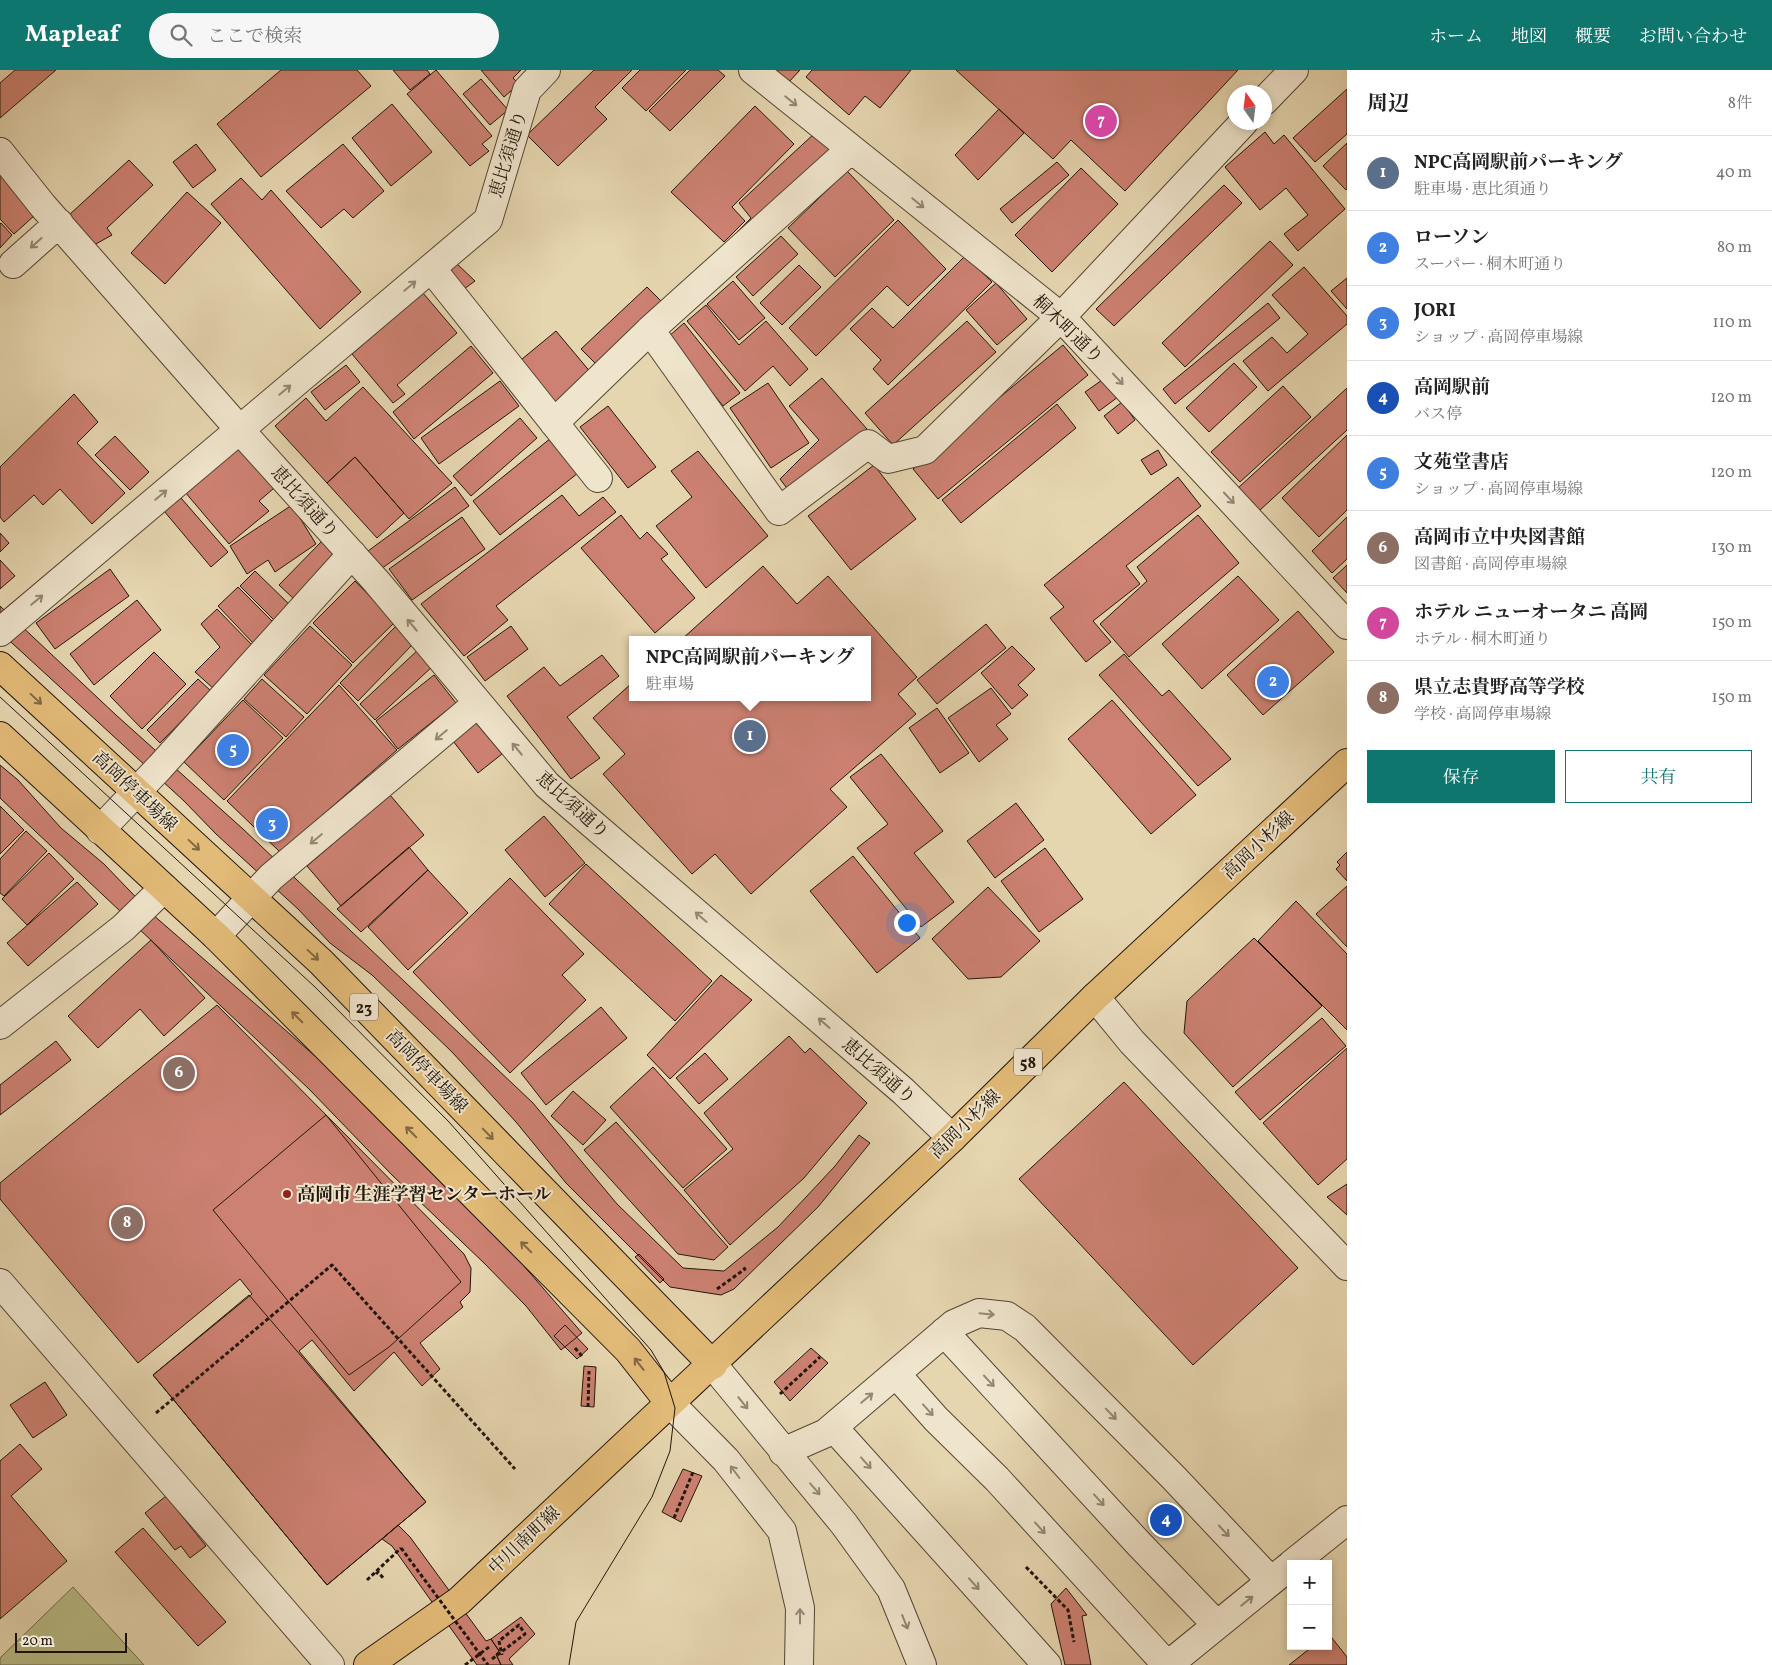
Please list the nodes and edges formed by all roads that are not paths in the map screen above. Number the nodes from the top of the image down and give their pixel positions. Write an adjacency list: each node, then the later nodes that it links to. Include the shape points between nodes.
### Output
1 (546, 70): 10 (street, 恵比須通り, via 527,90 488,220)
2 (753, 70): 6 (street, 桐木町通り, one-way to 6)
3 (1294, 70): 4 (street)
4 (1272, 93)
5 (1236, 130): 11 (street)
6 (851, 149): 11 (street, 桐木町通り, one-way to 11); 12 (street)
7 (0, 152): 8 (street, 恵比須通り)
8 (59, 222): 9 (street, one-way to 9); 14 (street, 恵比須通り)
9 (13, 264)
10 (431, 268): 13 (street); 14 (street, 恵比須通り, one-way to 10)
11 (1061, 317): 12 (street, via 925,450 888,459 868,444 779,511); 17 (street, 桐木町通り, one-way to 17)
12 (650, 330): 13 (street)
13 (554, 423): 15 (street)
14 (239, 429): 16 (street, 恵比須通り); 18 (street, 恵比須通り, one-way to 14)
15 (598, 478)
16 (352, 554): 20 (street, 恵比須通り, one-way to 16); 23 (street)
17 (1347, 625)
18 (0, 632)
19 (0, 666): 23 (main road, 高岡停車場線 / 23, one-way to 23)
20 (478, 703): 26 (street, one-way to 26, via 271,877); 30 (street, 恵比須通り, one-way to 20, via 903,1090 547,785)
21 (0, 736): 24 (main road)
22 (1347, 763): 28 (main road, 高岡小杉線 / 58)
23 (137, 792): 24 (street); 26 (main road, 高岡停車場線 / 23, one-way to 26)
24 (100, 830): 25 (main road)
25 (164, 888): 27 (main road); 29 (street, via 123,928)
26 (252, 898): 27 (street); 34 (main road, 高岡停車場線 / 23, one-way to 34, via 321,962)
27 (216, 936): 36 (main road, one-way to 27, via 628,1350)
28 (1095, 997): 30 (main road, 高岡小杉線 / 58); 31 (street, via 1132,1042)
29 (0, 1025)
30 (952, 1138): 34 (main road, 高岡小杉線 / 58)
31 (1347, 1266)
32 (0, 1283): 42 (street)
33 (944, 1332): 35 (street); 40 (street, one-way to 40, via 979,1313 1007,1316 1026,1328 1174,1478); 41 (street, one-way to 41, via 1138,1544)
34 (713, 1364): 36 (main road, 高岡小杉線 / 58); 38 (street, one-way to 38)
35 (896, 1374): 37 (street, one-way to 35); 47 (street, one-way to 47)
36 (669, 1402): 43 (main road, 中川南町線, via 459,1601); 44 (street, one-way to 36, via 800,1608 782,1532 726,1460)
37 (833, 1427): 38 (street); 46 (street, one-way to 46)
38 (783, 1452): 45 (street, one-way to 45, via 844,1524 891,1589)
39 (1347, 1520): 40 (street)
40 (1285, 1570): 41 (street, one-way to 40)
41 (1217, 1625): 47 (street)
42 (330, 1665)
43 (368, 1665)
44 (799, 1665)
45 (922, 1665)
46 (1047, 1665)
47 (1168, 1665)

